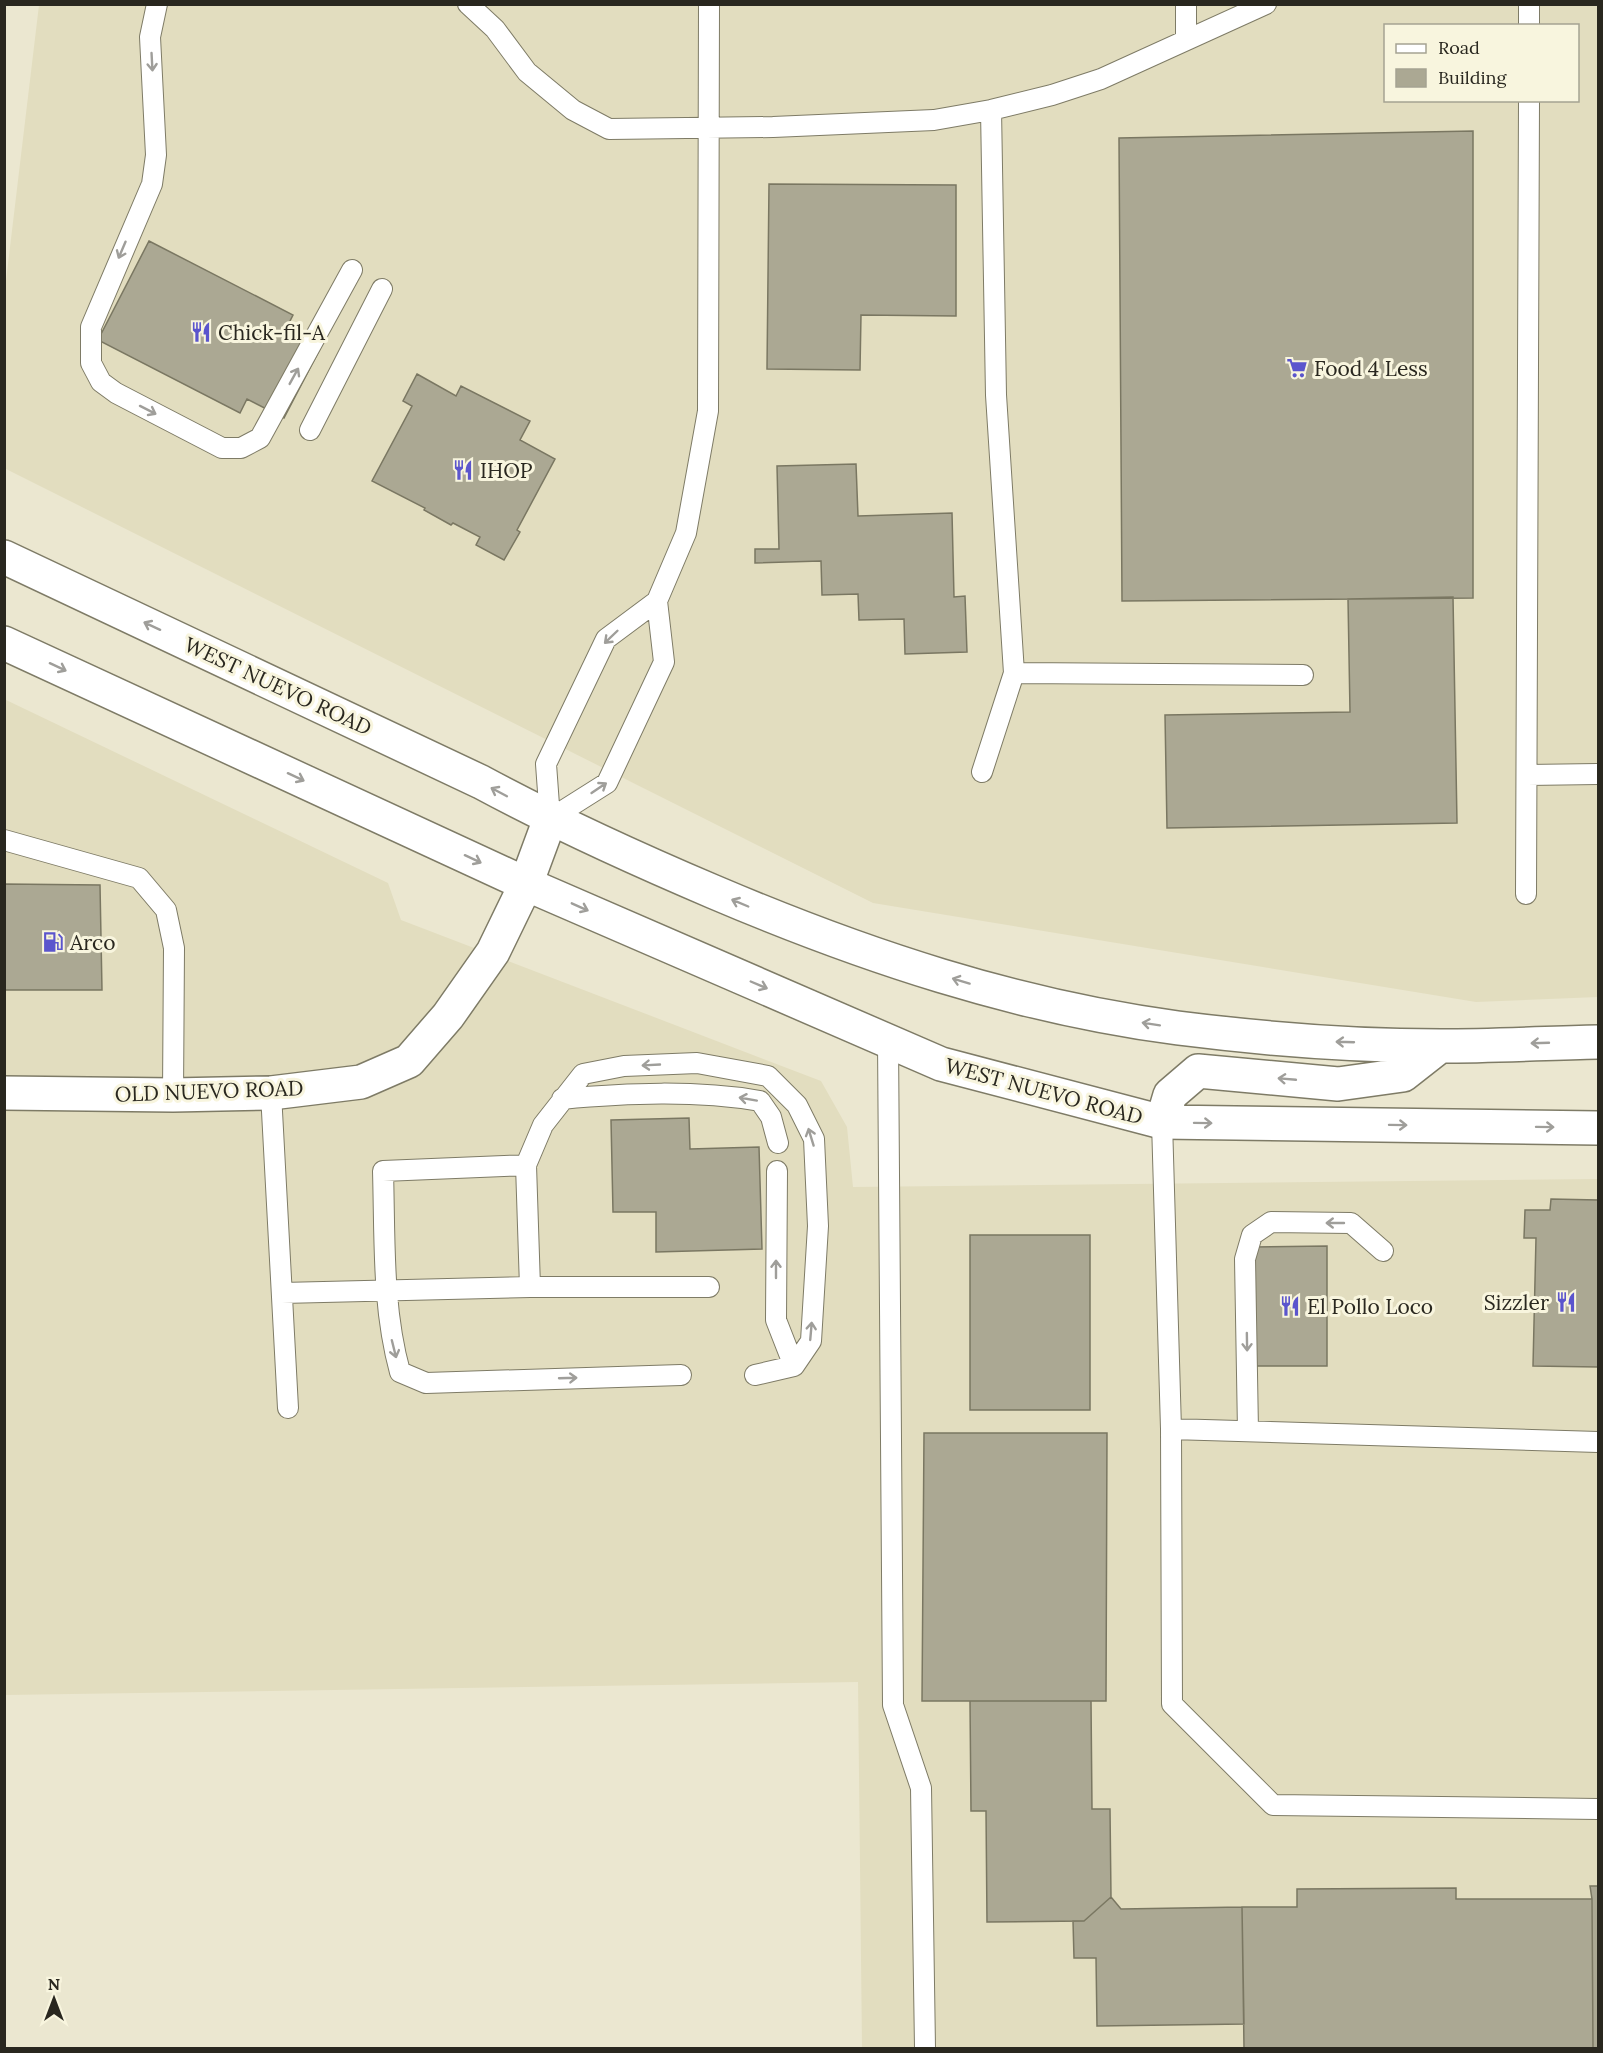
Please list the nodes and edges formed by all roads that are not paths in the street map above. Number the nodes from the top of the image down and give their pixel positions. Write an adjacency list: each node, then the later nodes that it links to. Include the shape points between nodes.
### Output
1 (157, 4): 12 (lane, one-way to 12, via 150,37 156,155 152,184 91,327 91,363 101,382 222,448 241,448 260,438)
2 (468, 4): 11 (lane, via 495,29 527,72 573,110 609,129)
3 (709, 4): 11 (lane)
4 (1186, 4): 8 (lane)
5 (1266, 4): 8 (lane)
6 (1529, 4): 7 (lane)
7 (1529, 24)
8 (1186, 40): 10 (lane, via 1101,79)
9 (1529, 102): 22 (lane)
10 (991, 110): 11 (lane, via 934,120); 18 (lane, via 996,395)
11 (709, 128): 16 (lane, via 708,411 686,533)
12 (352, 270)
13 (382, 289): 14 (lane)
14 (310, 430)
15 (4, 557): 23 (main road, WEST NUEVO ROAD, one-way to 15, via 481,782)
16 (657, 601): 23 (lane, one-way to 23, via 606,639 601,649 546,764); 23 (lane, one-way to 16, via 607,783 664,662)
17 (4, 643): 25 (main road, WEST NUEVO ROAD, one-way to 25)
18 (1014, 673): 19 (lane); 20 (lane)
19 (1303, 675)
20 (982, 772)
21 (1599, 774): 22 (lane)
22 (1527, 775): 26 (lane)
23 (550, 819): 25 (main road); 29 (main road, WEST NUEVO ROAD, one-way to 23, via 1284,1040 1176,1028 995,992 794,926)
24 (4, 840): 32 (lane, via 139,878 166,910 174,948)
25 (526, 884): 27 (main road, WEST NUEVO ROAD, one-way to 27); 31 (main road, OLD NUEVO ROAD, via 493,952 448,1016 409,1061 361,1082)
26 (1526, 894)
27 (888, 1041): 34 (main road, WEST NUEVO ROAD, via 941,1064); 52 (lane, via 893,1705 921,1788)
28 (1599, 1042): 29 (main road, WEST NUEVO ROAD, one-way to 29)
29 (1440, 1046): 34 (main road, one-way to 34, via 1403,1075 1338,1084 1198,1071 1170,1095)
30 (4, 1093): 32 (main road, OLD NUEVO ROAD)
31 (271, 1093): 32 (main road, OLD NUEVO ROAD); 43 (lane)
32 (173, 1095)
33 (562, 1099): 36 (lane, one-way to 33, via 771,1117 760,1101 726,1095); 37 (lane, via 543,1125); 44 (lane, one-way to 33, via 811,1341 818,1226 814,1139 797,1105 768,1076 697,1063 624,1066 583,1074)
34 (1162, 1122): 35 (main road, WEST NUEVO ROAD, one-way to 35); 48 (lane)
35 (1599, 1128)
36 (778, 1143)
37 (526, 1165): 40 (lane); 42 (lane, via 383,1171)
38 (777, 1171): 44 (lane, one-way to 38, via 776,1320)
39 (1383, 1251): 49 (lane, one-way to 49, via 1351,1223 1271,1222 1251,1235 1245,1259)
40 (530, 1287): 41 (lane); 42 (lane)
41 (709, 1287)
42 (387, 1291): 43 (lane); 45 (lane, one-way to 45, via 392,1343 400,1372 426,1383)
43 (282, 1293): 47 (lane)
44 (794, 1366): 46 (lane)
45 (681, 1375)
46 (755, 1376)
47 (288, 1408)
48 (1171, 1429): 49 (lane); 51 (lane, via 1172,1704 1274,1805)
49 (1248, 1431): 50 (lane)
50 (1599, 1442)
51 (1599, 1809)
52 (925, 2049)

